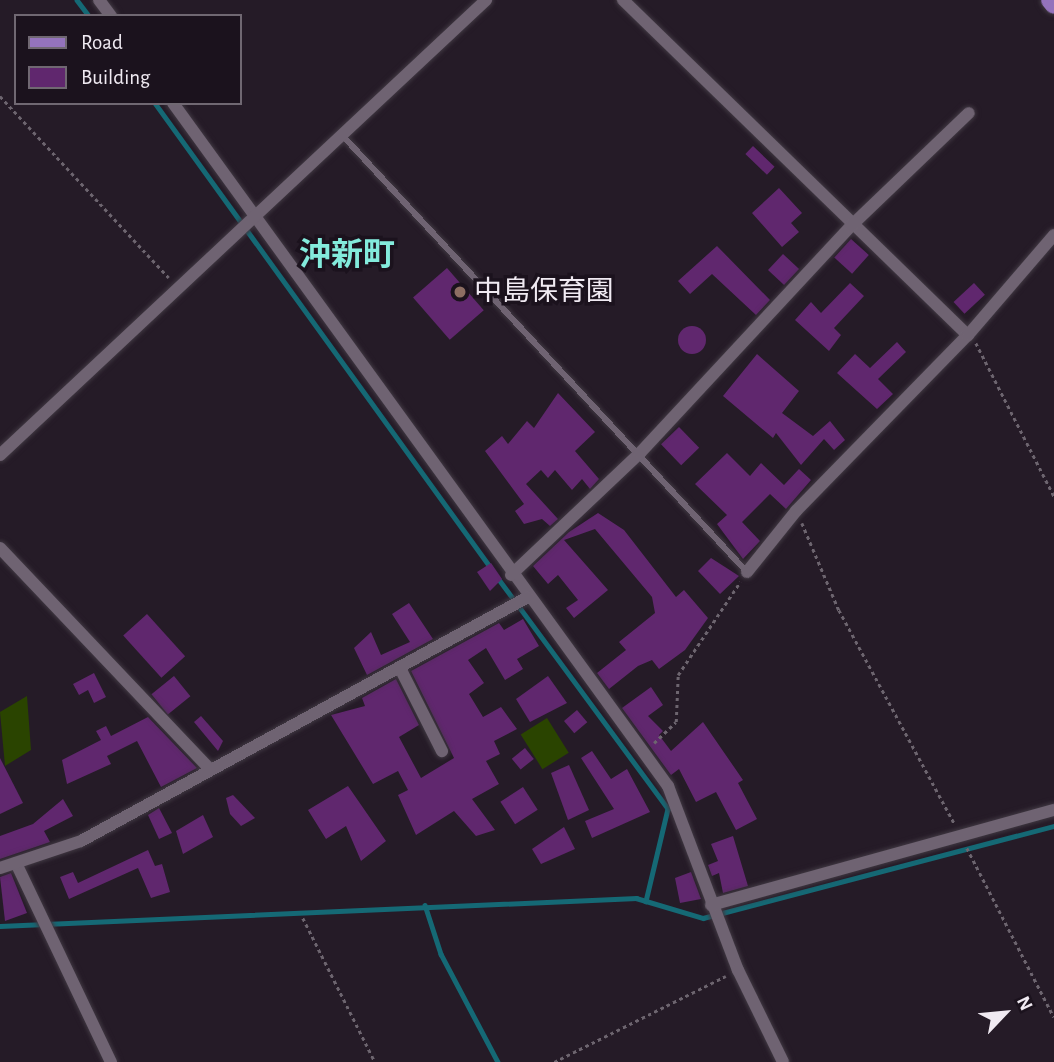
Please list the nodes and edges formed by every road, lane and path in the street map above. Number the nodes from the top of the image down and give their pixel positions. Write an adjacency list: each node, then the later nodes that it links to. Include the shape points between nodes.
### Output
1 (486, 0): 8 (street)
2 (623, 0): 10 (street)
3 (1050, 0): 4 (main road)
4 (1054, 5)
5 (0, 96): 12 (path)
6 (174, 105): 9 (street)
7 (969, 113): 10 (street)
8 (342, 135): 9 (street); 14 (lane)
9 (254, 217): 12 (street); 20 (street)
10 (851, 226): 13 (street); 14 (street)
11 (1054, 235): 13 (street)
12 (179, 289): 15 (street)
13 (968, 335): 16 (path); 17 (street)
14 (640, 453): 19 (lane); 20 (street)
15 (0, 455)
16 (1054, 496)
17 (796, 511): 19 (street); 27 (path, via 839,610)
18 (0, 548): 25 (street)
19 (747, 572): 24 (path, via 678,675 676,722)
20 (511, 575): 21 (street)
21 (528, 597): 22 (street); 24 (street)
22 (401, 670): 23 (street); 25 (street)
23 (442, 751)
24 (645, 758): 30 (street, via 682,814)
25 (210, 769): 28 (street, via 80,841)
26 (1054, 810): 27 (street)
27 (963, 839): 30 (street); 33 (path)
28 (16, 863): 29 (street); 34 (street)
29 (0, 868)
30 (711, 905): 32 (street)
31 (303, 918): 35 (path)
32 (738, 970): 36 (path); 37 (street)
33 (1054, 1017)
34 (111, 1062)
35 (374, 1062)
36 (554, 1062)
37 (783, 1062)

